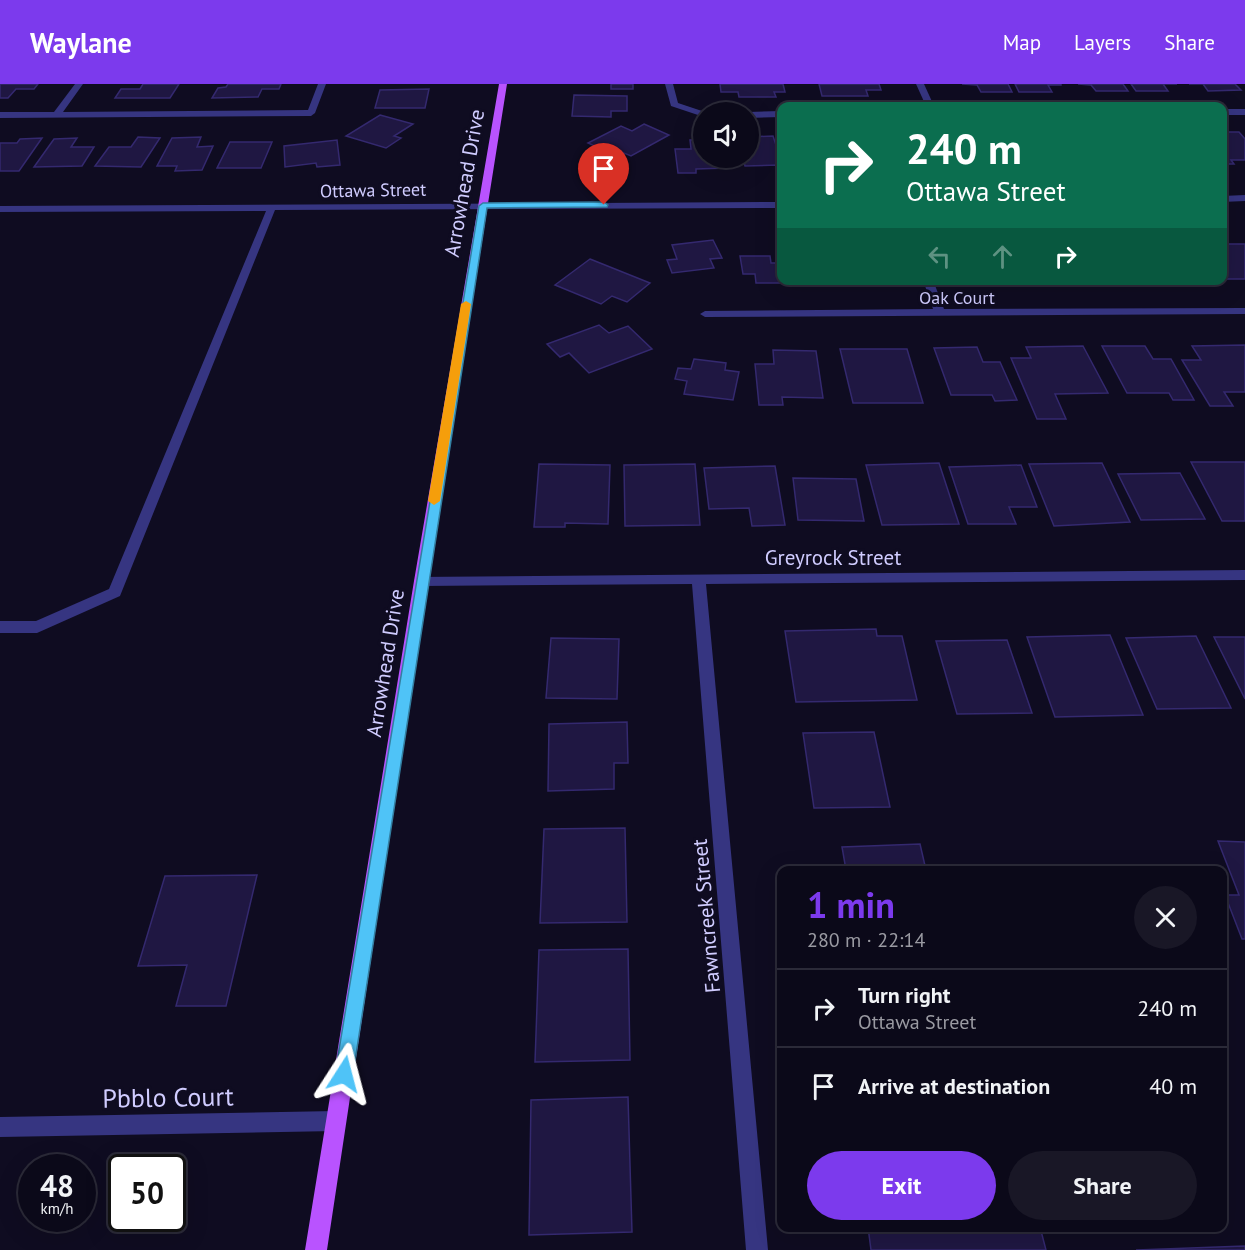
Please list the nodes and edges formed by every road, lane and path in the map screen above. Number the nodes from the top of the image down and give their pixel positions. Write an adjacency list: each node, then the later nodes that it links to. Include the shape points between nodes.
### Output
1 (79, 84): 10 (street)
2 (322, 84): 10 (street, via 311,113)
3 (503, 84): 17 (main road, Arrowhead Drive)
4 (669, 84): 7 (street, via 674,104)
5 (920, 84): 6 (street)
6 (928, 102)
7 (693, 111)
8 (1245, 111): 9 (street)
9 (1227, 112)
10 (57, 114): 12 (street)
11 (777, 114): 13 (street)
12 (0, 115)
13 (759, 115)
14 (1245, 198): 15 (street)
15 (1227, 199)
16 (777, 205): 17 (street, Ottawa Street)
17 (483, 206): 18 (street, Ottawa Street); 26 (main road, Arrowhead Drive)
18 (272, 207): 19 (street, Ottawa Street); 27 (street, via 116,592 37,627)
19 (0, 209)
20 (929, 285): 22 (street)
21 (1245, 311): 22 (street, Oak Court)
22 (940, 313): 23 (street, Oak Court)
23 (705, 314)
24 (1245, 575): 25 (street, Greyrock Street)
25 (699, 579): 26 (street, Greyrock Street); 31 (street, Fawncreek Street)
26 (421, 581): 28 (main road, Arrowhead Drive)
27 (0, 627)
28 (336, 1121): 29 (street, Pbblo Court); 30 (main road, Arrowhead Drive)
29 (0, 1126)
30 (316, 1250)
31 (757, 1250)

